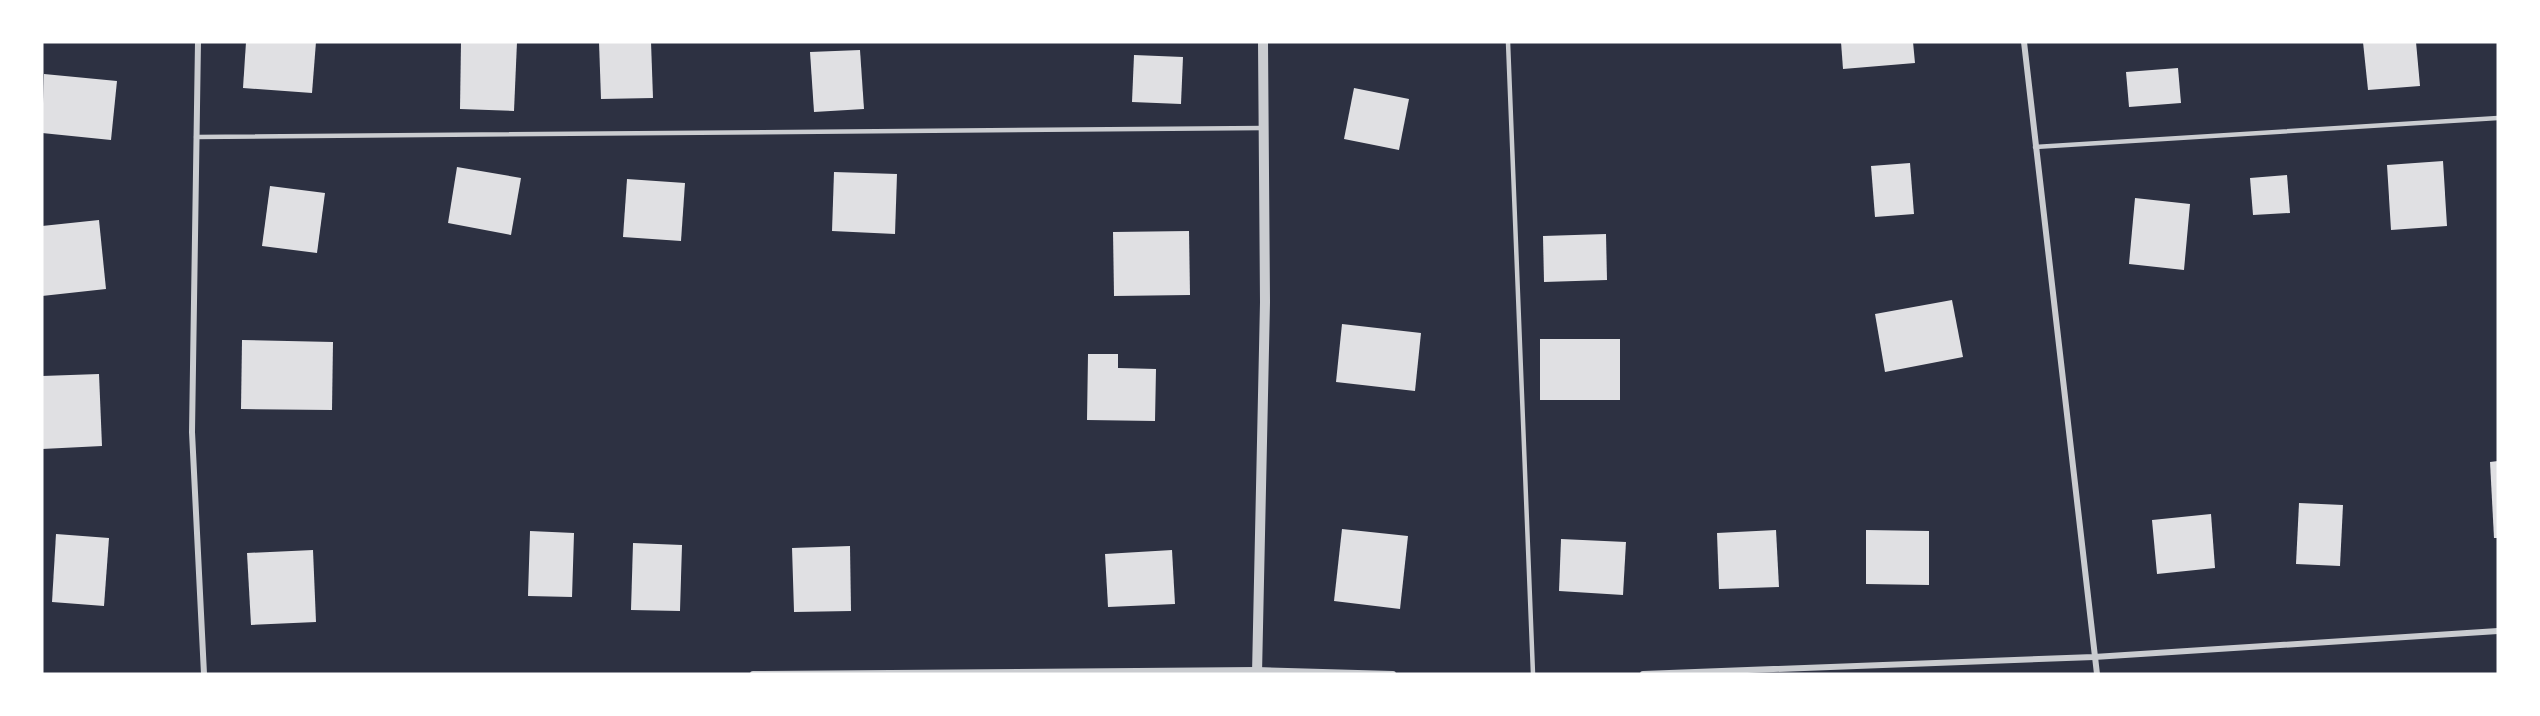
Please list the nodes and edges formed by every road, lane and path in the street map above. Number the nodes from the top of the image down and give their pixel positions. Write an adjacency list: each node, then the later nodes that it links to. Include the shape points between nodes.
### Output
1 (198, 42): 7 (street)
2 (1263, 42): 6 (street)
3 (1508, 42): 15 (lane)
4 (2024, 42): 8 (street)
5 (2498, 118): 8 (lane)
6 (1264, 128): 7 (lane); 11 (street, via 1265,302)
7 (196, 136): 12 (street, via 192,432)
8 (2035, 147): 10 (street)
9 (2498, 631): 10 (street)
10 (2094, 657): 17 (street); 18 (street)
11 (1257, 672): 13 (street); 14 (street)
12 (204, 674)
13 (753, 674)
14 (1393, 674)
15 (1533, 674)
16 (1643, 674): 17 (street)
17 (1667, 674)
18 (2097, 674)

